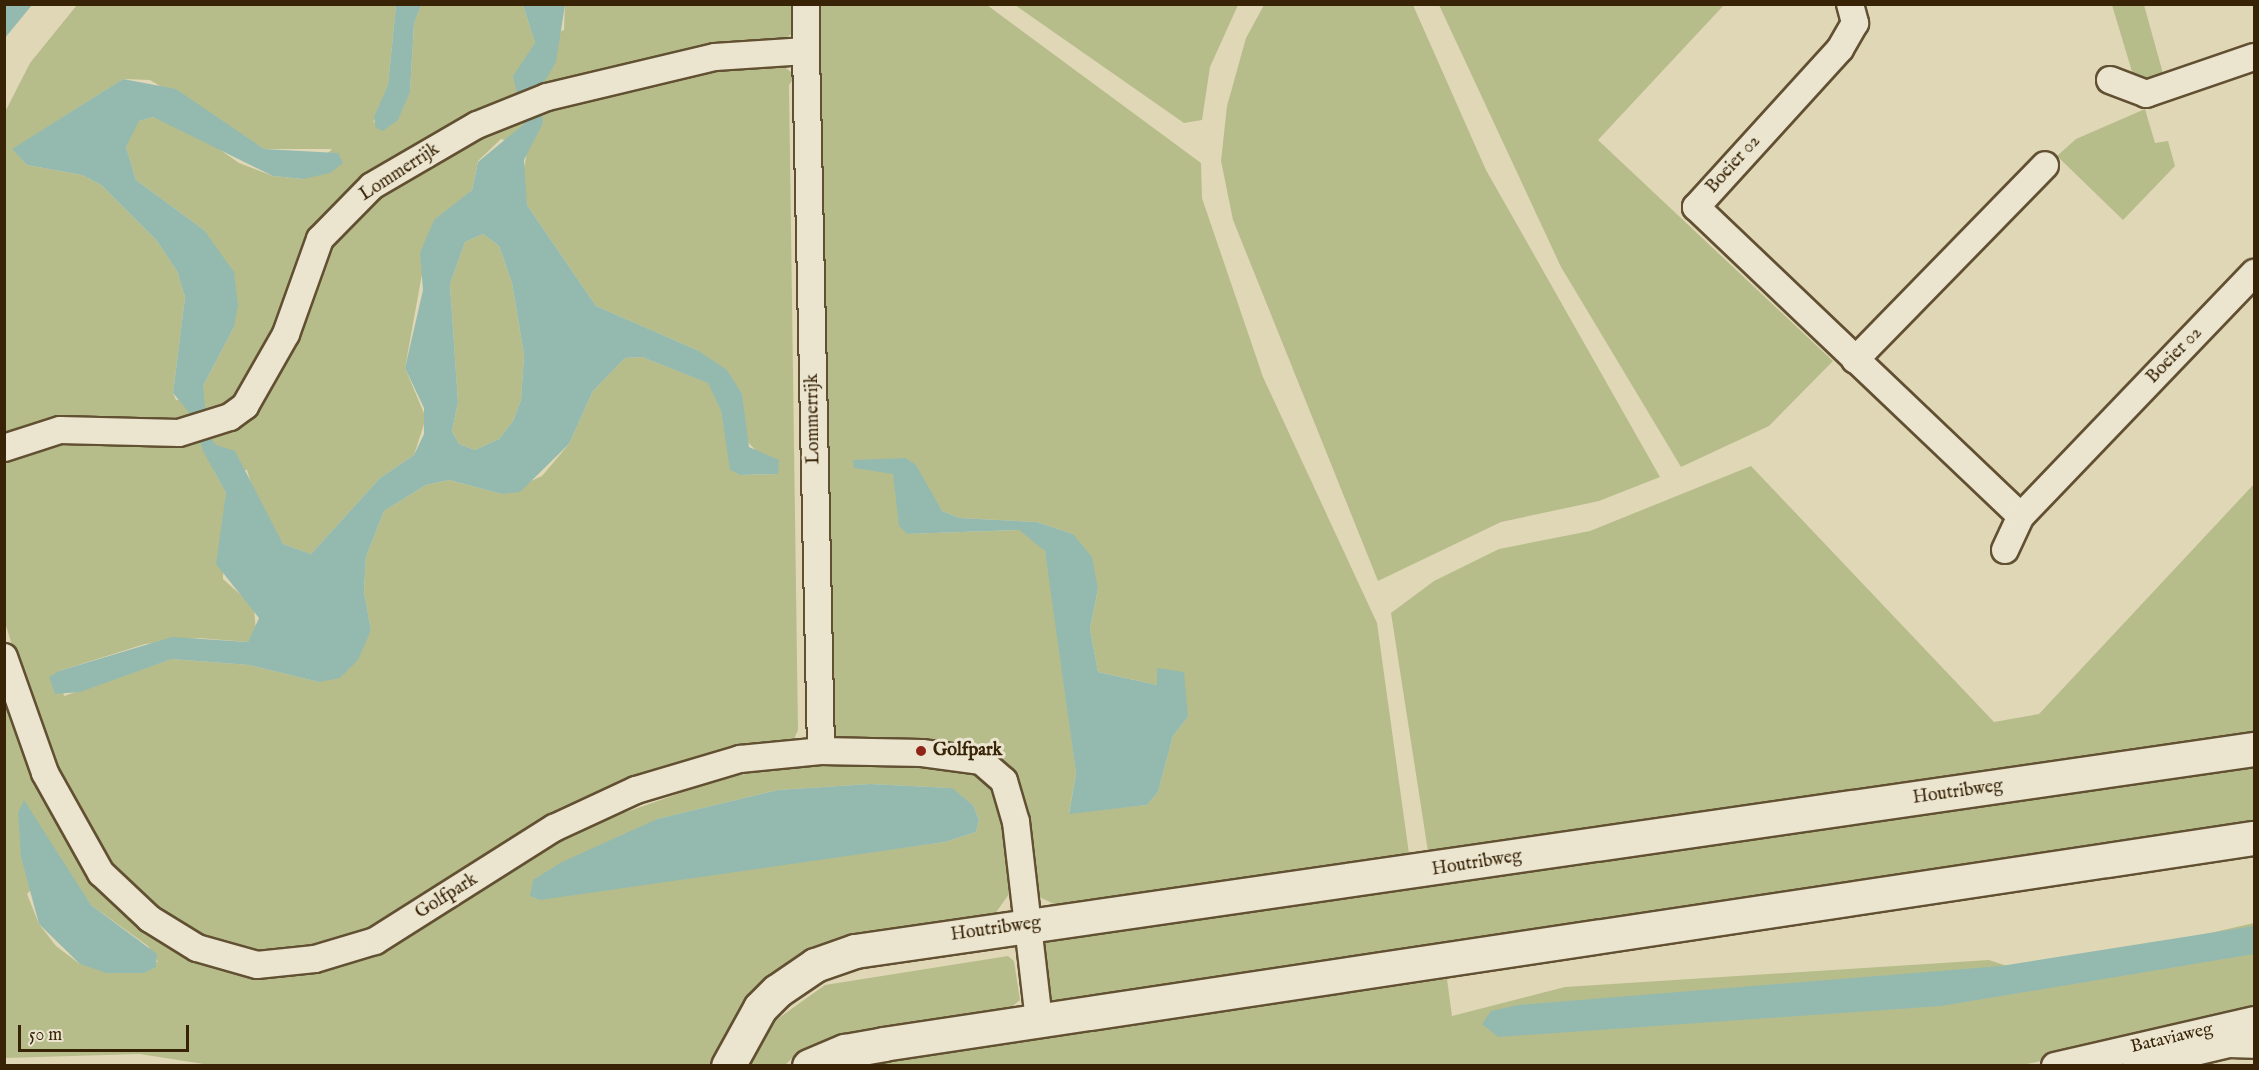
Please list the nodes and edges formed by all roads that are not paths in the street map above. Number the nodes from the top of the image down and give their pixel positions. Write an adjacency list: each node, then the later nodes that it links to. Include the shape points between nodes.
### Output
1 (806, 4): 3 (street, Lommerrijk)
2 (1850, 4): 8 (street, Boeier 02, via 1855,23 1840,49 1696,207)
3 (806, 51): 9 (street, Lommerrijk, via 715,57 515,108 372,186 333,222 308,265 286,334 245,406 201,428 60,430); 14 (street, Lommerrijk)
4 (2254, 57): 5 (street, via 2146,94)
5 (2110, 80)
6 (2045, 165): 8 (street)
7 (2254, 273): 10 (street, Boeier 02)
8 (1855, 360): 10 (street, Boeier 02)
9 (4, 448)
10 (2020, 516): 11 (street, Boeier 02)
11 (2005, 550)
12 (4, 657): 14 (street, Golfpark, via 45,773 101,873 150,919 197,948 256,965 315,959 375,941 554,828 636,790 740,759)
13 (2254, 749): 16 (main road, Houtribweg, via 1309,890)
14 (821, 751): 16 (street, Golfpark, via 962,755 994,769 1004,781 1016,822)
15 (2254, 838): 18 (main road)
16 (1028, 925): 18 (street, Golfpark); 20 (main road, Houtribweg, via 836,955 777,991)
17 (2254, 1020): 22 (street, Bataviaweg)
18 (1039, 1022): 21 (main road, via 845,1051)
19 (2254, 1045): 23 (street, Bataviaweg, via 2229,1044)
20 (732, 1059)
21 (809, 1065)
22 (2055, 1065)
23 (2136, 1065)

